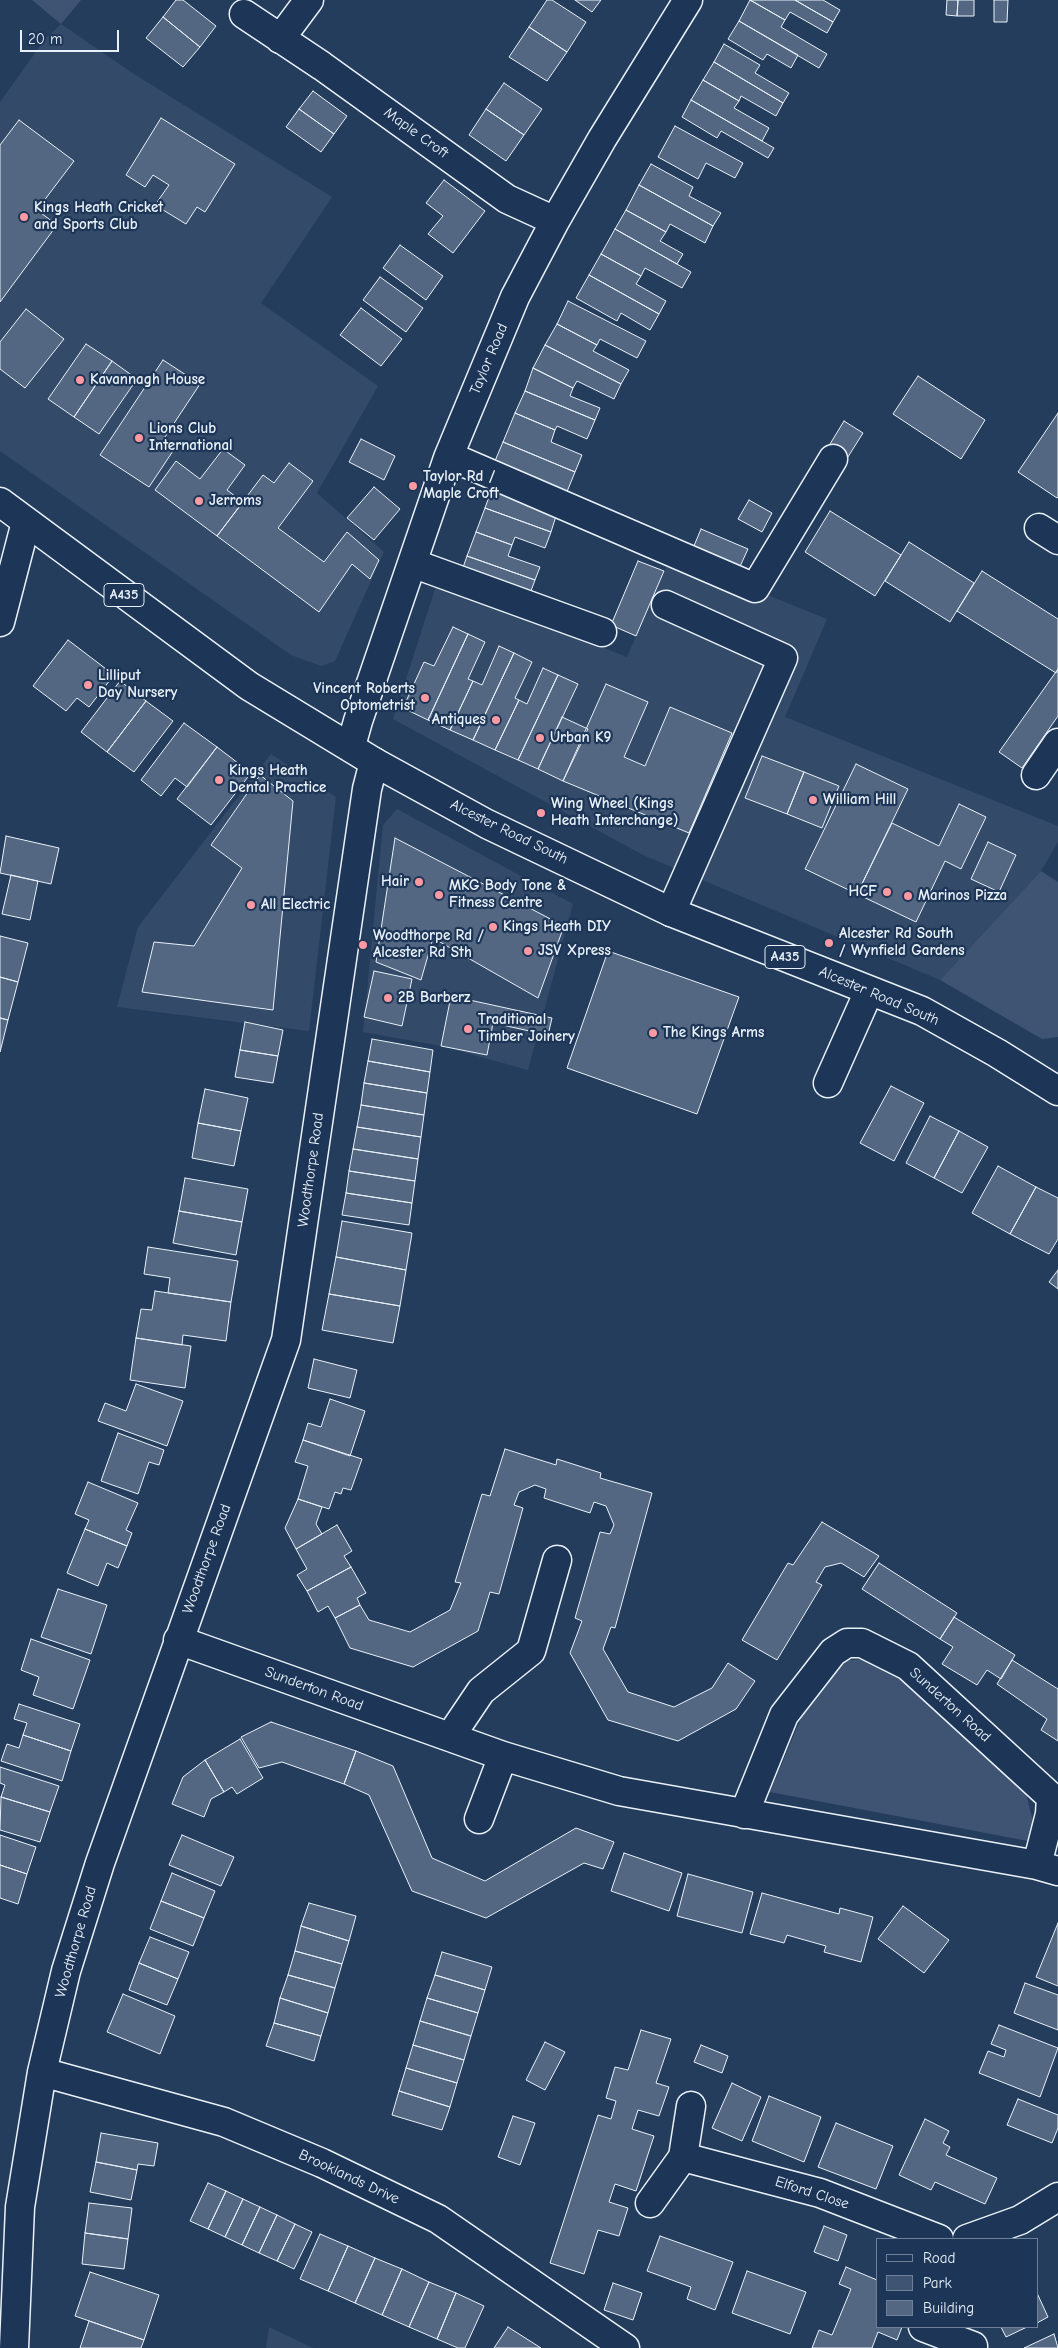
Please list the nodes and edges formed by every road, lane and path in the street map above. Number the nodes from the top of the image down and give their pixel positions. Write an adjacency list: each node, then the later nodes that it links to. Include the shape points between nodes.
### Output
1 (309, 0): 4 (main road)
2 (688, 0): 5 (main road, Taylor Road)
3 (244, 14): 4 (main road, Maple Croft)
4 (280, 39): 5 (main road, Maple Croft, via 507,198)
5 (555, 221): 6 (main road, Taylor Road, via 515,298)
6 (449, 456): 7 (main road, via 755,588); 10 (main road, Taylor Road)
7 (832, 459)
8 (0, 502): 9 (main road, Alcester Road South / A435)
9 (26, 522): 12 (main road); 15 (main road, Alcester Road South / A435, via 249,686)
10 (412, 563): 13 (main road); 15 (main road, Taylor Road)
11 (666, 605): 18 (main road, via 783,658)
12 (0, 622)
13 (602, 632)
14 (1058, 743): 17 (main road)
15 (351, 746): 16 (main road, Alcester Road South / A435)
16 (374, 762): 18 (main road, Alcester Road South / A435, via 487,824); 23 (main road, Woodthorpe Road, via 367,790 286,1340)
17 (1036, 775)
18 (671, 912): 19 (main road, Alcester Road South / A435)
19 (869, 990): 20 (main road); 21 (main road, Alcester Road South / A435, via 922,1011)
20 (828, 1083)
21 (1058, 1091)
22 (557, 1560): 24 (main road, via 531,1651 481,1691)
23 (178, 1640): 24 (main road, Sunderton Road); 29 (main road, Woodthorpe Road, via 66,1971)
24 (450, 1737): 25 (main road, Sunderton Road)
25 (503, 1756): 26 (main road, Sunderton Road, via 619,1791); 27 (main road)
26 (744, 1814): 28 (main road, Sunderton Road); 28 (main road, Sunderton Road, via 784,1715 833,1652 847,1644 862,1643 908,1666 1051,1797)
27 (479, 1819)
28 (1047, 1868)
29 (42, 2072): 33 (main road, Woodthorpe Road); 41 (main road, Brooklands Drive, via 224,2122 322,2163 438,2220)
30 (691, 2106): 31 (main road)
31 (682, 2157): 34 (main road); 35 (main road, Elford Close, via 820,2193)
32 (1058, 2197): 36 (main road, via 1020,2220)
33 (10, 2202): 40 (main road, Woodthorpe Road)
34 (650, 2203)
35 (936, 2238)
36 (970, 2238)
37 (923, 2328): 42 (main road)
38 (926, 2328): 39 (main road)
39 (973, 2346)
40 (14, 2348)
41 (625, 2348)
42 (914, 2348)

